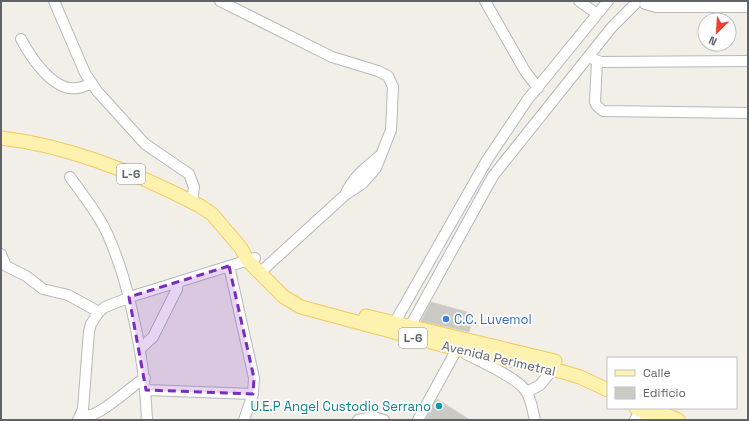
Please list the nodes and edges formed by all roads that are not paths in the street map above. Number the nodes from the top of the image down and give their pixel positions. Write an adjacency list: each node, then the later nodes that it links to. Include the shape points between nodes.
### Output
1 (54, 1): 13 (street)
2 (220, 1): 22 (street, via 332,57 365,66 388,76 393,91 392,124 381,155 356,178 345,195)
3 (485, 1): 14 (street, via 525,71)
4 (579, 1): 9 (street)
5 (608, 1): 9 (street)
6 (640, 3): 7 (street, via 656,7); 11 (street, via 612,27)
7 (678, 4): 8 (street)
8 (748, 7)
9 (597, 14): 14 (street)
10 (20, 38): 13 (street, via 48,77 61,86 76,89)
11 (593, 58): 12 (street); 15 (street, via 595,102 603,111); 27 (street, via 493,176)
12 (748, 61)
13 (91, 82): 18 (street, via 114,112 145,144 189,174 194,187)
14 (538, 88): 26 (street, via 487,160)
15 (748, 113)
16 (1, 138): 18 (main road, L-6, via 38,144 95,160)
17 (70, 178): 24 (street, via 101,220 117,258)
18 (192, 202): 20 (main road, Avenida Perimetral / L-6, via 212,214)
19 (1, 254): 25 (street, via 6,266 26,276 39,287 68,295)
20 (251, 259): 21 (street); 22 (main road, Avenida Perimetral / L-6); 26 (main road, Avenida Perimetral / L-6, via 284,297 301,307)
21 (229, 266): 23 (street); 36 (street, via 254,378)
22 (265, 268): 26 (main road, Avenida Perimetral / L-6, via 290,292 304,300)
23 (178, 282): 24 (street); 29 (street, via 153,338)
24 (129, 297): 25 (street); 29 (street)
25 (99, 312): 38 (street, via 89,331 83,409)
26 (392, 327): 27 (main road, Avenida Perimetral / L-6)
27 (408, 331): 28 (main road, Avenida Perimetral / L-6)
28 (459, 344): 30 (main road, Avenida Perimetral / L-6); 32 (main road, Avenida Perimetral / L-6, via 559,362); 35 (street, via 525,388); 43 (street)
29 (141, 348): 31 (street)
30 (553, 369): 34 (main road, Avenida Perimetral / L-6, via 580,377); 35 (street, via 540,385)
31 (145, 378): 33 (street); 38 (street, via 97,413)
32 (607, 382)
33 (146, 390): 36 (street); 39 (street)
34 (607, 390)
35 (527, 392): 44 (street)
36 (253, 394): 40 (street)
37 (640, 411): 45 (main road); 46 (main road)
38 (79, 418)
39 (147, 420)
40 (244, 420)
41 (358, 420): 42 (street, via 374,417)
42 (384, 420)
43 (418, 420)
44 (535, 420)
45 (658, 420)
46 (678, 420)

